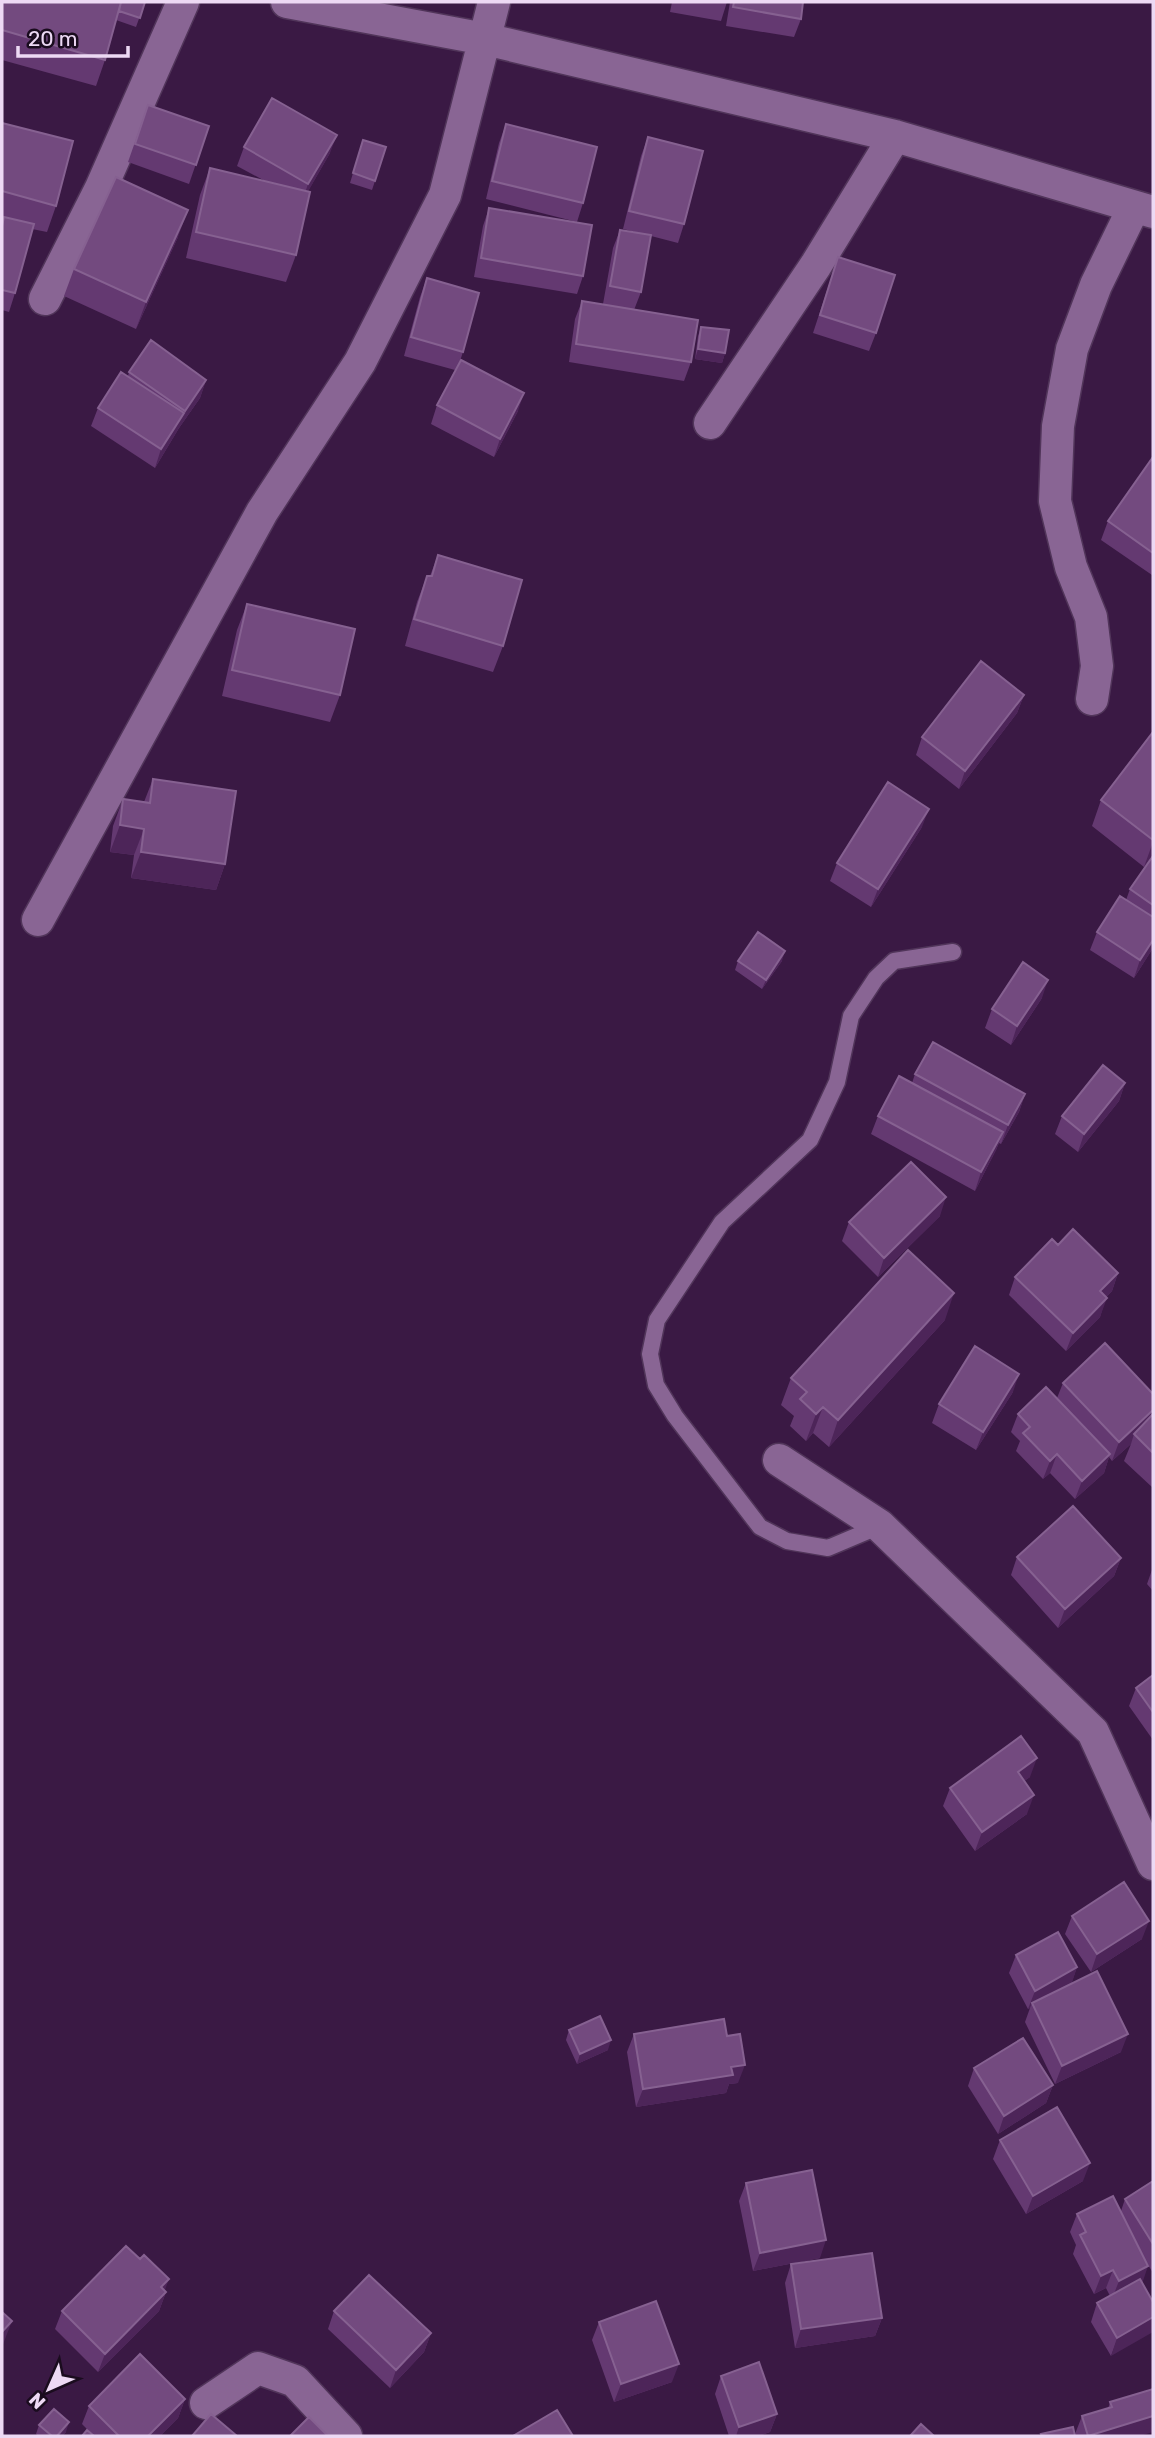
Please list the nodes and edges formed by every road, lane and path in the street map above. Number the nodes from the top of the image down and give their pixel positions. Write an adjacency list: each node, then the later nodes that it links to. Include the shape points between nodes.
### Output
1 (183, 2): 7 (street, via 101,188)
2 (288, 2): 4 (street)
3 (494, 2): 4 (street)
4 (485, 39): 5 (street); 10 (street, via 445,195 360,362 262,512)
5 (895, 136): 6 (street); 8 (street, via 816,265)
6 (1144, 210): 9 (street, via 1096,285 1072,349 1058,426 1055,501 1071,567 1091,617 1097,666)
7 (45, 299)
8 (709, 423)
9 (1092, 699)
10 (38, 920)
11 (954, 952): 13 (lane, via 894,961 876,978 852,1016 837,1082 810,1140 722,1222 657,1320 650,1354 656,1385 675,1416 760,1527 788,1541 828,1548)
12 (779, 1460): 13 (street)
13 (880, 1526): 14 (street, via 1093,1732)
14 (1153, 1864)
15 (206, 2403): 16 (street, via 258,2368 295,2381)
16 (346, 2436)

